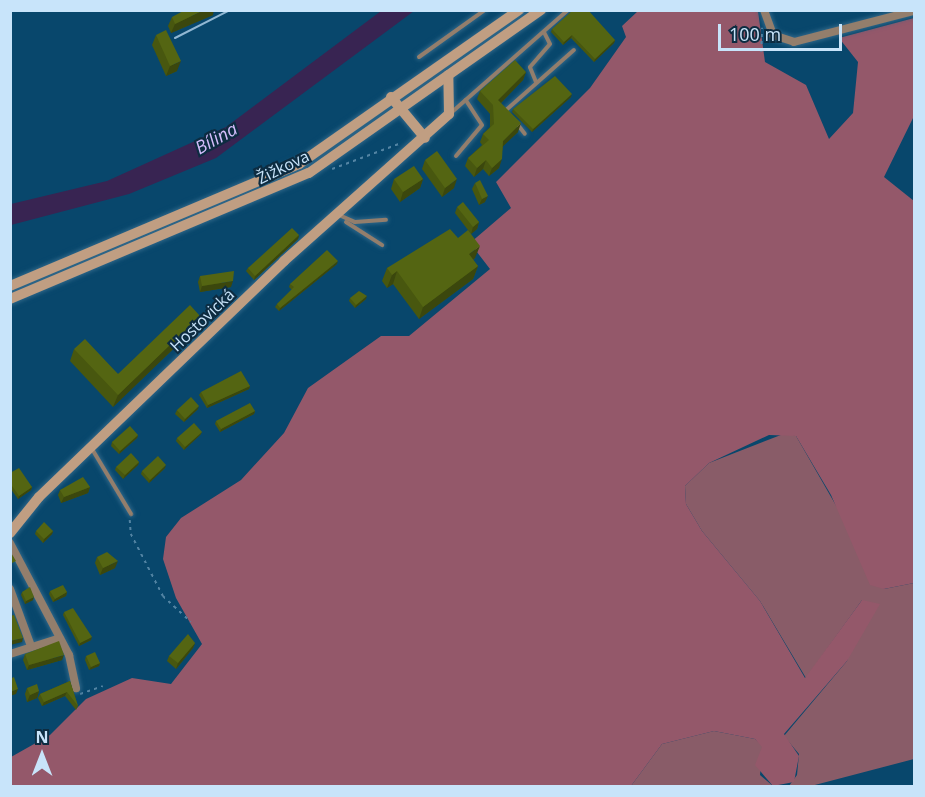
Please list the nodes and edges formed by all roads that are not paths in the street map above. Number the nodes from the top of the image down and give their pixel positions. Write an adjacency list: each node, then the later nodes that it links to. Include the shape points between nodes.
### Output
1 (485, 10): 9 (lane)
2 (519, 10): 12 (main road, Žižkova)
3 (541, 10): 10 (main road, Žižkova)
4 (568, 10): 7 (lane)
5 (764, 10): 6 (street, via 764,22 773,35 794,42)
6 (915, 10)
7 (544, 32): 11 (lane, via 550,44 530,67); 13 (lane)
8 (574, 50): 11 (lane)
9 (419, 57)
10 (448, 75): 14 (main road, Žižkova); 15 (main road)
11 (536, 82): 16 (lane, via 504,109)
12 (391, 97): 14 (main road); 23 (main road, Žižkova, via 318,154 276,177)
13 (466, 100): 15 (lane); 18 (lane, via 482,125)
14 (402, 110): 17 (main road); 24 (main road, Žižkova, via 281,187)
15 (449, 114): 17 (main road, Hostovická)
16 (525, 134)
17 (425, 138): 19 (main road, Hostovická)
18 (456, 156)
19 (337, 213): 21 (lane); 25 (main road, Hostovická)
20 (386, 220): 21 (lane)
21 (345, 221): 22 (lane)
22 (382, 245)
23 (14, 284)
24 (10, 299)
25 (91, 448): 26 (lane); 27 (main road, Hostovická)
26 (131, 514)
27 (10, 533)
28 (10, 543): 30 (street)
29 (10, 589): 31 (street)
30 (60, 638): 31 (street); 33 (street)
31 (30, 646): 32 (street)
32 (10, 654)
33 (76, 688)

